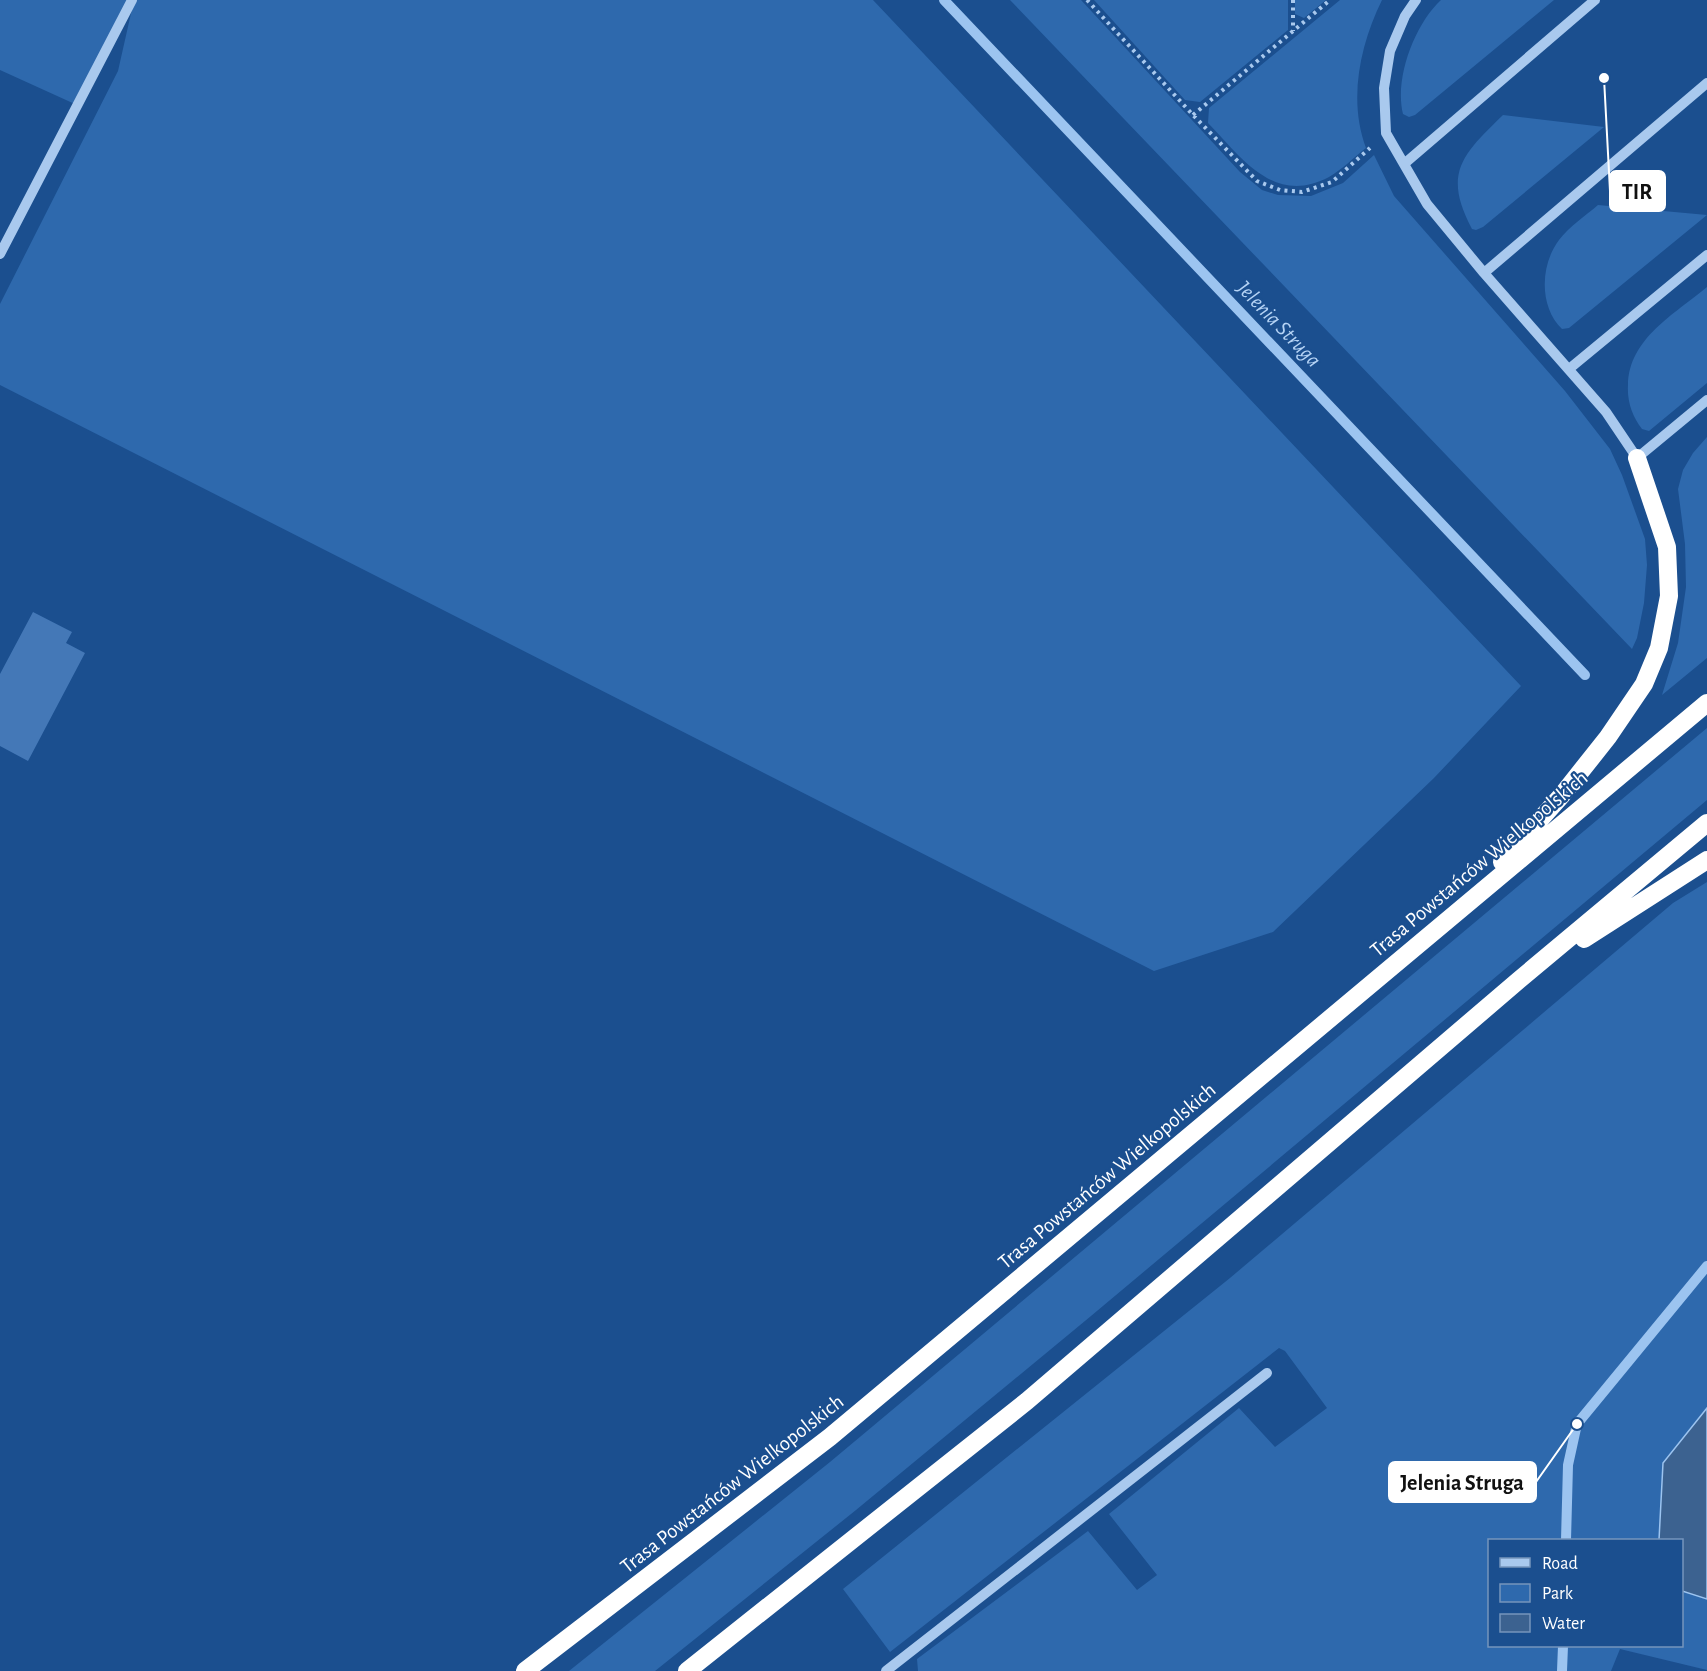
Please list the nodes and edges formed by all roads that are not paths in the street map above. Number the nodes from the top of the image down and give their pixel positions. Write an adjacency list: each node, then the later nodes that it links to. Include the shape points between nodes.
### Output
1 (132, 0): 6 (street)
2 (1416, 0): 5 (street, via 1390,51 1384,88 1386,133)
3 (1595, 0): 5 (street)
4 (1707, 83): 8 (street)
5 (1404, 164): 8 (street, via 1427,204)
6 (0, 254)
7 (1707, 255): 9 (street)
8 (1484, 273): 9 (street)
9 (1569, 369): 11 (street, via 1606,412)
10 (1707, 400): 11 (street)
11 (1637, 458): 15 (highway, via 1667,547 1669,596 1659,648 1644,684 1608,737)
12 (1707, 703): 15 (highway, Trasa Powstańców Wielkopolskich)
13 (1707, 823): 16 (highway)
14 (1707, 860): 16 (highway)
15 (1461, 909): 18 (highway, Trasa Powstańców Wielkopolskich, via 830,1437)
16 (1519, 980): 19 (highway, via 1027,1401)
17 (1267, 1373): 20 (street)
18 (525, 1671)
19 (687, 1671)
20 (886, 1671)

